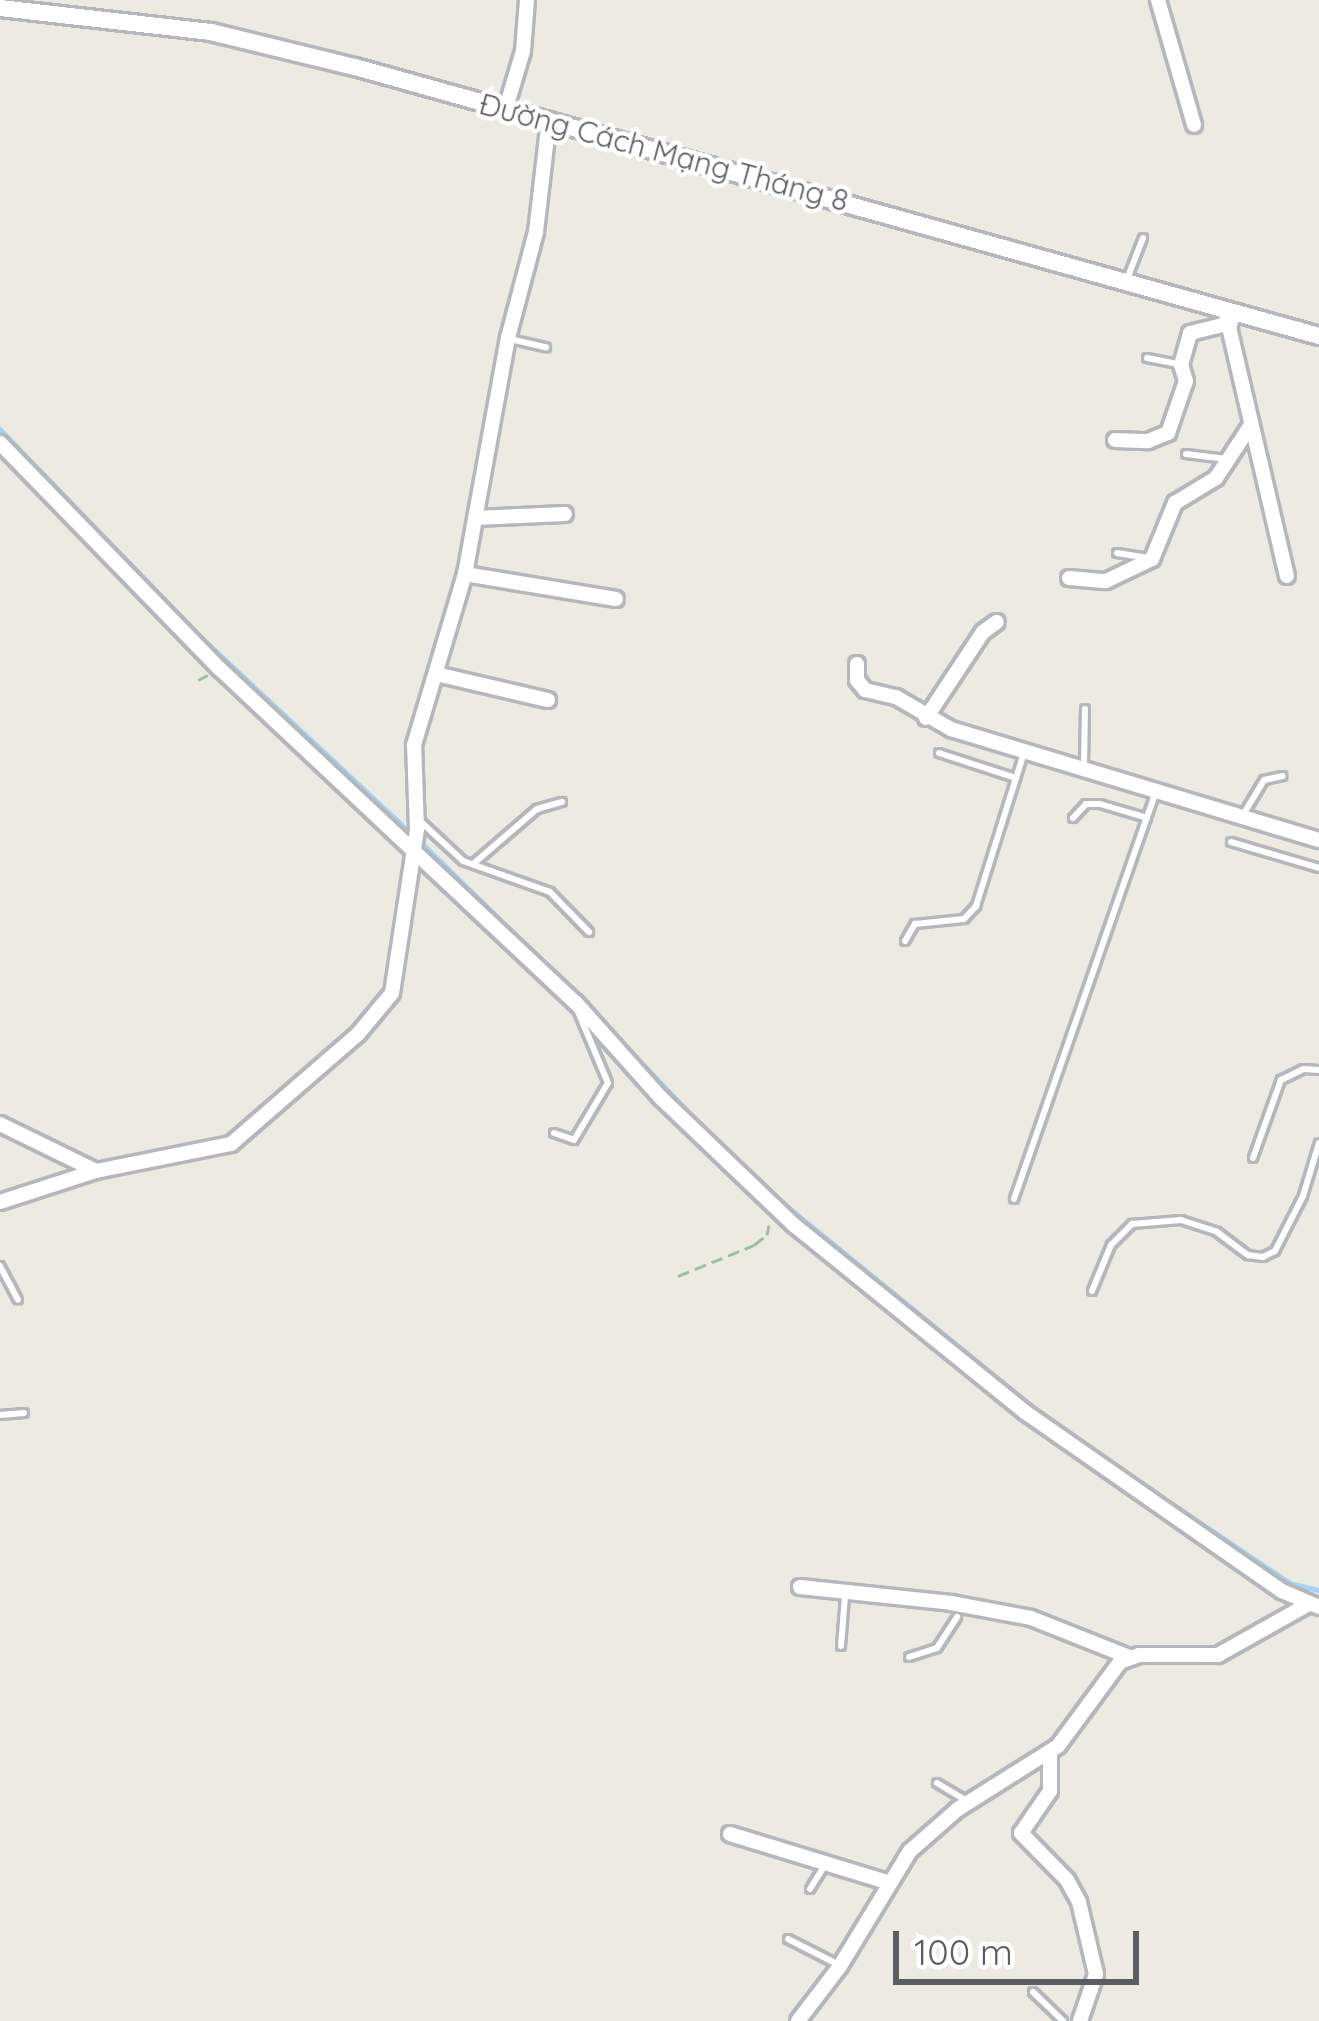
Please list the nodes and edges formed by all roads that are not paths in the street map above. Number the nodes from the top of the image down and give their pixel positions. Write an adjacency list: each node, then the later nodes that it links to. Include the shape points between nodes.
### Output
1 (527, 0): 4 (street)
2 (1158, 0): 6 (street)
3 (0, 8): 4 (street, Đường Cách Mạng Tháng 8, via 212,32)
4 (506, 108): 5 (street, Đường Cách Mạng Tháng 8)
5 (549, 120): 8 (street, Đường Cách Mạng Tháng 8); 11 (street, via 536,232)
6 (1194, 124)
7 (1143, 238): 8 (lane)
8 (1127, 279): 9 (street, Đường Cách Mạng Tháng 8)
9 (1228, 316): 10 (street, Đường Cách Mạng Tháng 8); 14 (street, via 1190,332); 15 (street)
10 (1319, 336)
11 (508, 338): 12 (lane); 21 (street)
12 (546, 347)
13 (1147, 358): 14 (lane)
14 (1181, 364): 16 (street, via 1186,382 1168,434)
15 (1251, 425): 19 (street); 25 (street)
16 (1115, 440)
17 (0, 443): 44 (street, via 220,669)
18 (1186, 454): 19 (lane)
19 (1227, 459): 23 (street, via 1210,484 1175,503)
20 (565, 514): 21 (street)
21 (475, 518): 24 (street)
22 (1117, 553): 23 (lane)
23 (1152, 559): 26 (street, via 1106,581)
24 (465, 574): 27 (street); 30 (street)
25 (1287, 576)
26 (1069, 578)
27 (616, 599)
28 (997, 622): 33 (street)
29 (856, 664): 33 (street, via 865,689 896,697)
30 (436, 674): 31 (street); 44 (street, via 414,745)
31 (548, 700)
32 (1085, 709): 36 (lane)
33 (926, 718): 34 (street)
34 (1024, 751): 36 (street); 38 (lane)
35 (939, 753): 38 (lane)
36 (1084, 769): 39 (street)
37 (1283, 776): 43 (lane, via 1264,780)
38 (1016, 778): 50 (lane, via 976,906 964,920 915,924)
39 (1156, 792): 42 (lane); 43 (street)
40 (562, 802): 47 (lane, via 537,809)
41 (1073, 818): 42 (lane, via 1086,804 1100,804)
42 (1147, 818): 58 (lane)
43 (1241, 818): 45 (street)
44 (416, 835): 47 (lane); 51 (street); 57 (street, via 397,979 352,1040 231,1144)
45 (1319, 841)
46 (1231, 842): 48 (lane)
47 (473, 864): 49 (lane, via 550,892)
48 (1319, 868)
49 (589, 932)
50 (905, 941)
51 (576, 1003): 54 (lane, via 608,1083 574,1140); 67 (street, via 756,1190 1025,1412)
52 (1319, 1070): 56 (lane, via 1282,1080)
53 (0, 1124): 57 (street)
54 (554, 1133)
55 (1319, 1143): 61 (lane, via 1275,1251 1249,1255 1181,1220 1132,1224 1112,1245)
56 (1253, 1158)
57 (96, 1171): 59 (street)
58 (1014, 1199)
59 (0, 1202)
60 (0, 1266): 62 (lane)
61 (1092, 1291)
62 (18, 1300)
63 (24, 1413): 64 (lane)
64 (0, 1414)
65 (800, 1587): 66 (street)
66 (846, 1592): 68 (street); 69 (lane)
67 (1314, 1606): 71 (street, via 1218,1655)
68 (961, 1612): 70 (lane, via 937,1648); 71 (street, via 1050,1624)
69 (841, 1646)
70 (909, 1657)
71 (1129, 1657): 72 (street)
72 (1050, 1754): 74 (street); 84 (street, via 1050,1791 1022,1833 1079,1902 1096,1962)
73 (937, 1783): 74 (lane)
74 (968, 1802): 77 (street)
75 (730, 1834): 76 (street)
76 (824, 1866): 77 (street); 78 (lane)
77 (887, 1882): 80 (street)
78 (810, 1889)
79 (788, 1940): 80 (lane)
80 (840, 1966): 82 (street)
81 (1033, 1992): 83 (lane)
82 (797, 2021)
83 (1063, 2021)
84 (1080, 2021)

